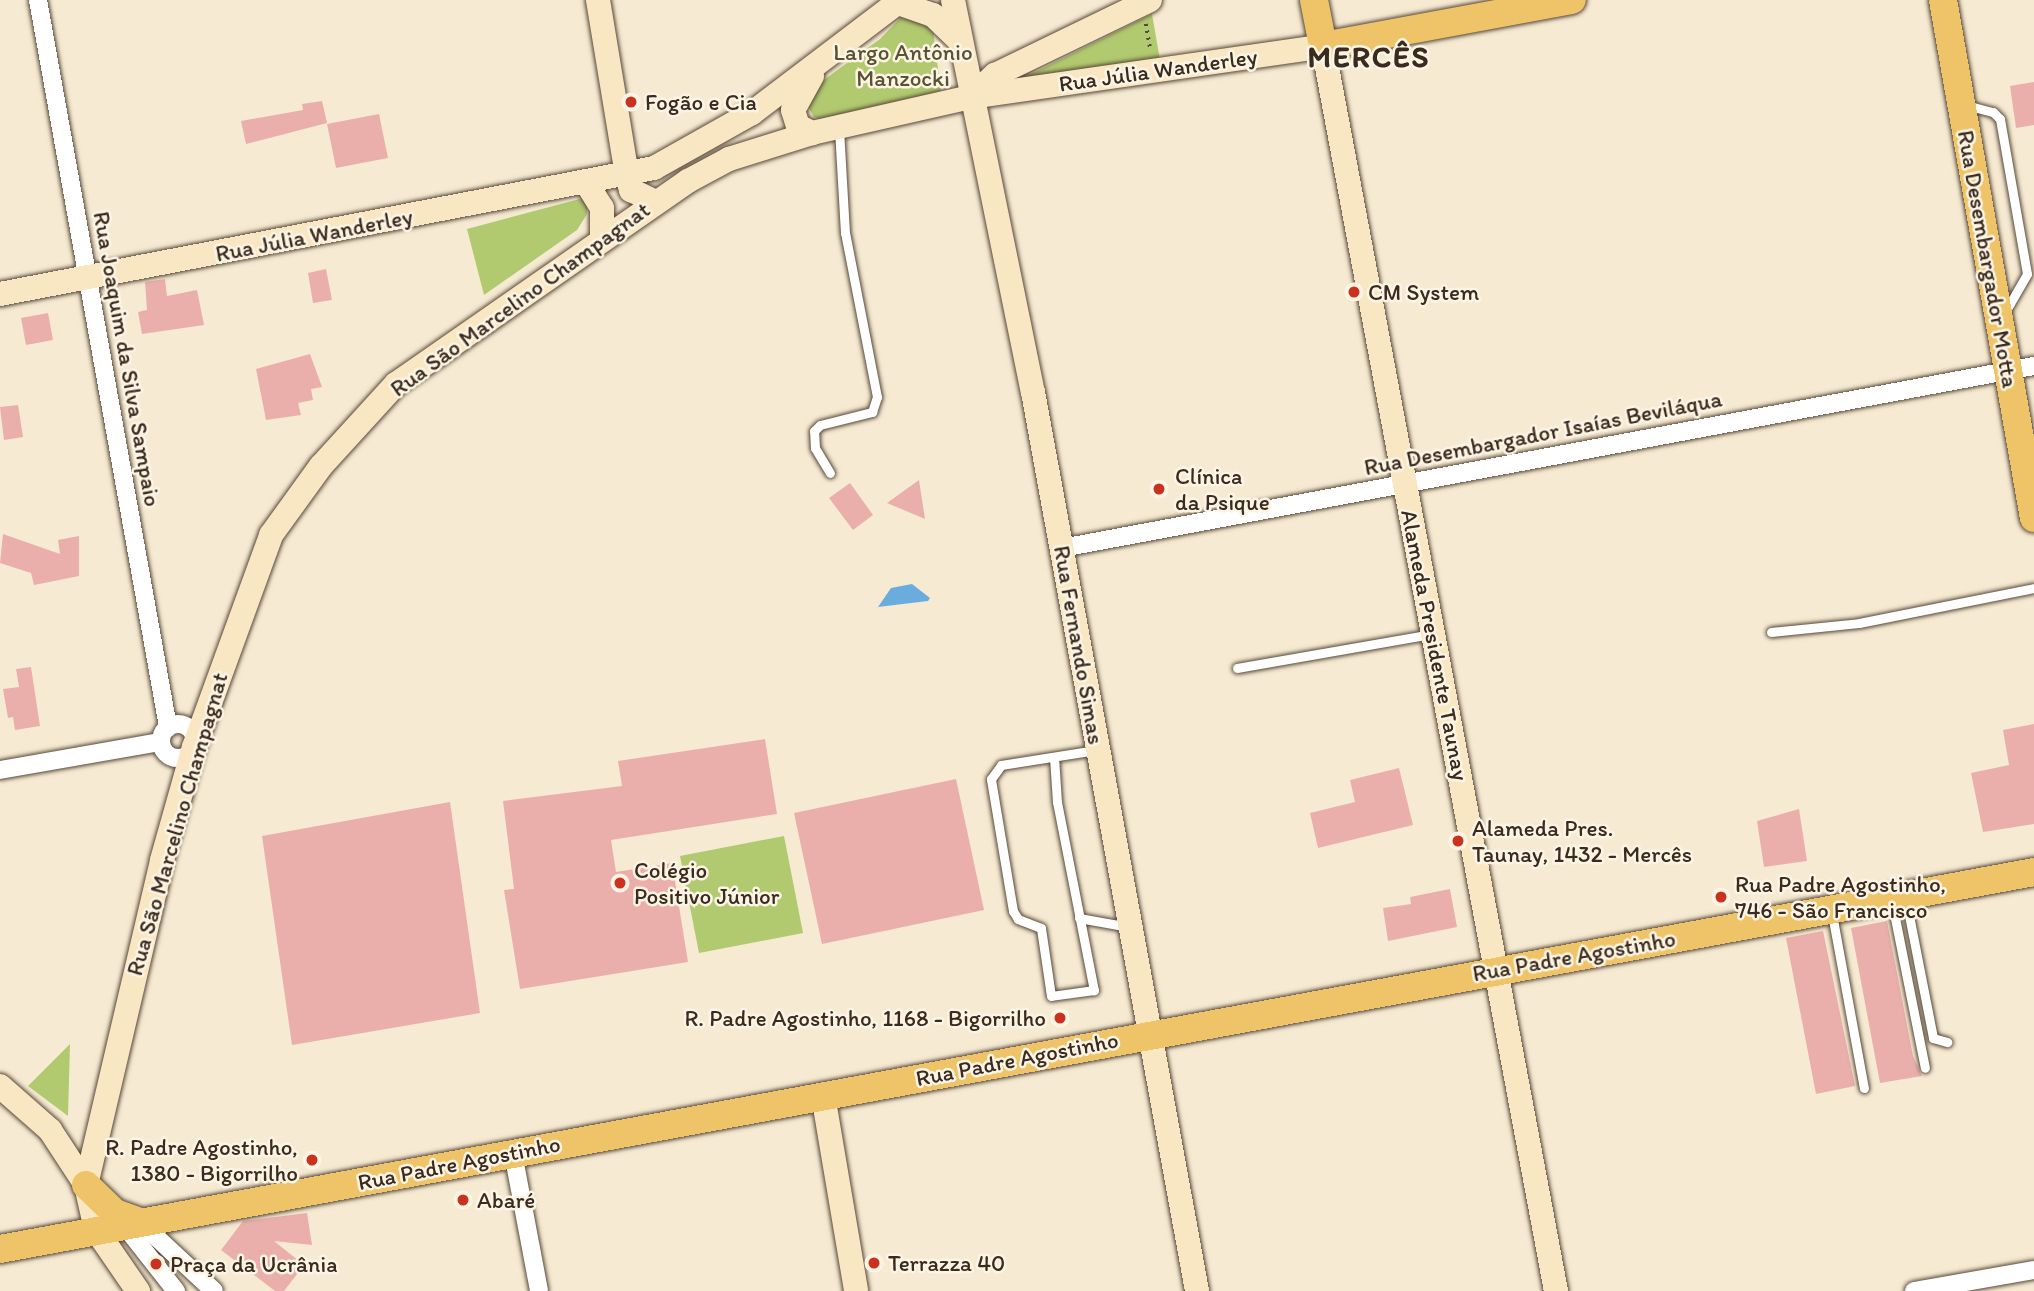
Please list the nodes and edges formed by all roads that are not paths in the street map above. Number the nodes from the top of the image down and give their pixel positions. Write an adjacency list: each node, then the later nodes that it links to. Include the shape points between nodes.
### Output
1 (38, 0): 20 (street, Rua Joaquim da Silva Sampaio)
2 (598, 0): 16 (main road)
3 (953, 0): 9 (main road, Rua Fernando Simas)
4 (1314, 0): 10 (main road, Alameda Presidente Taunay)
5 (1572, 0): 10 (main road, Rua Júlia Wanderley)
6 (1943, 0): 22 (main road, Rua Desembargador Motta, via 1999,320)
7 (900, 2): 9 (main road, via 933,15); 11 (main road, Rua São Marcelino Champagnat)
8 (1146, 2): 12 (main road, via 995,75)
9 (961, 42): 12 (main road, Rua Fernando Simas)
10 (1323, 46): 12 (main road, Rua Júlia Wanderley); 24 (main road, Alameda Presidente Taunay)
11 (818, 66): 14 (main road, via 793,110 798,126); 16 (main road, Rua São Marcelino Champagnat, via 687,153)
12 (971, 96): 13 (main road, Rua Júlia Wanderley); 26 (main road, Rua Fernando Simas)
13 (839, 128): 14 (main road, Rua Júlia Wanderley); 23 (lane, via 845,233 877,397 872,412 820,425 814,431 815,448)
14 (812, 133): 15 (main road, Rua Júlia Wanderley)
15 (748, 154): 18 (main road, Rua São Marcelino Champagnat, via 709,167)
16 (627, 176): 17 (main road, Rua Júlia Wanderley); 18 (main road, via 631,190)
17 (587, 184): 19 (main road, via 602,208); 20 (main road, Rua Júlia Wanderley)
18 (656, 202): 19 (main road, Rua São Marcelino Champagnat)
19 (602, 239): 32 (main road, Rua São Marcelino Champagnat, via 396,384 321,466 267,544)
20 (88, 277): 21 (main road, Rua Júlia Wanderley); 31 (street, Rua Joaquim da Silva Sampaio)
21 (0, 294)
22 (2021, 368): 24 (street, Rua Desembargador Isaías Beviláqua); 25 (main road, Rua Desembargador Motta)
23 (830, 472)
24 (1405, 483): 26 (street, Rua Desembargador Isaías Beviláqua); 29 (main road, Alameda Presidente Taunay)
25 (2034, 518)
26 (1062, 548): 33 (main road, Rua Fernando Simas)
27 (2034, 588): 28 (lane, via 1859,623)
28 (1771, 632)
29 (1433, 633): 30 (lane); 41 (main road, Alameda Presidente Taunay)
30 (1237, 668)
31 (165, 735): 32 (street, via 189,727); 32 (street, via 166,753 176,758 187,756); 35 (street)
32 (194, 747): 49 (main road, Rua São Marcelino Champagnat, via 135,962)
33 (1098, 749): 34 (lane); 40 (main road, Rua Fernando Simas)
34 (1054, 757): 39 (lane, via 1057,802); 39 (lane, via 1001,765 991,779 1013,911 1018,919 1041,928 1051,996 1094,990)
35 (0, 770)
36 (2034, 872): 37 (main road, Rua Padre Agostinho)
37 (1898, 897): 38 (main road, Rua Padre Agostinho); 43 (lane, via 1933,1038); 44 (lane)
38 (1831, 909): 41 (main road, Rua Padre Agostinho); 46 (lane)
39 (1079, 918): 40 (lane)
40 (1131, 928): 42 (main road, Rua Fernando Simas)
41 (1496, 970): 42 (main road, Rua Padre Agostinho); 60 (main road, Alameda Presidente Taunay)
42 (1150, 1034): 47 (main road, Rua Padre Agostinho); 59 (main road, Rua Fernando Simas)
43 (1947, 1042)
44 (1925, 1068)
45 (0, 1086): 49 (main road, via 50,1130)
46 (1864, 1088)
47 (823, 1095): 48 (main road, Rua Padre Agostinho); 58 (main road)
48 (513, 1153): 50 (main road, Rua Padre Agostinho); 57 (street)
49 (86, 1185): 50 (main road); 51 (main road, Rua São Marcelino Champagnat)
50 (132, 1224): 51 (main road, Rua Padre Agostinho); 55 (street); 56 (street)
51 (96, 1230): 52 (main road, Rua Padre Agostinho); 54 (main road)
52 (0, 1249)
53 (2034, 1270): 61 (street)
54 (138, 1291)
55 (176, 1291)
56 (214, 1291)
57 (539, 1291)
58 (856, 1291)
59 (1197, 1291)
60 (1556, 1291)
61 (1914, 1291)

